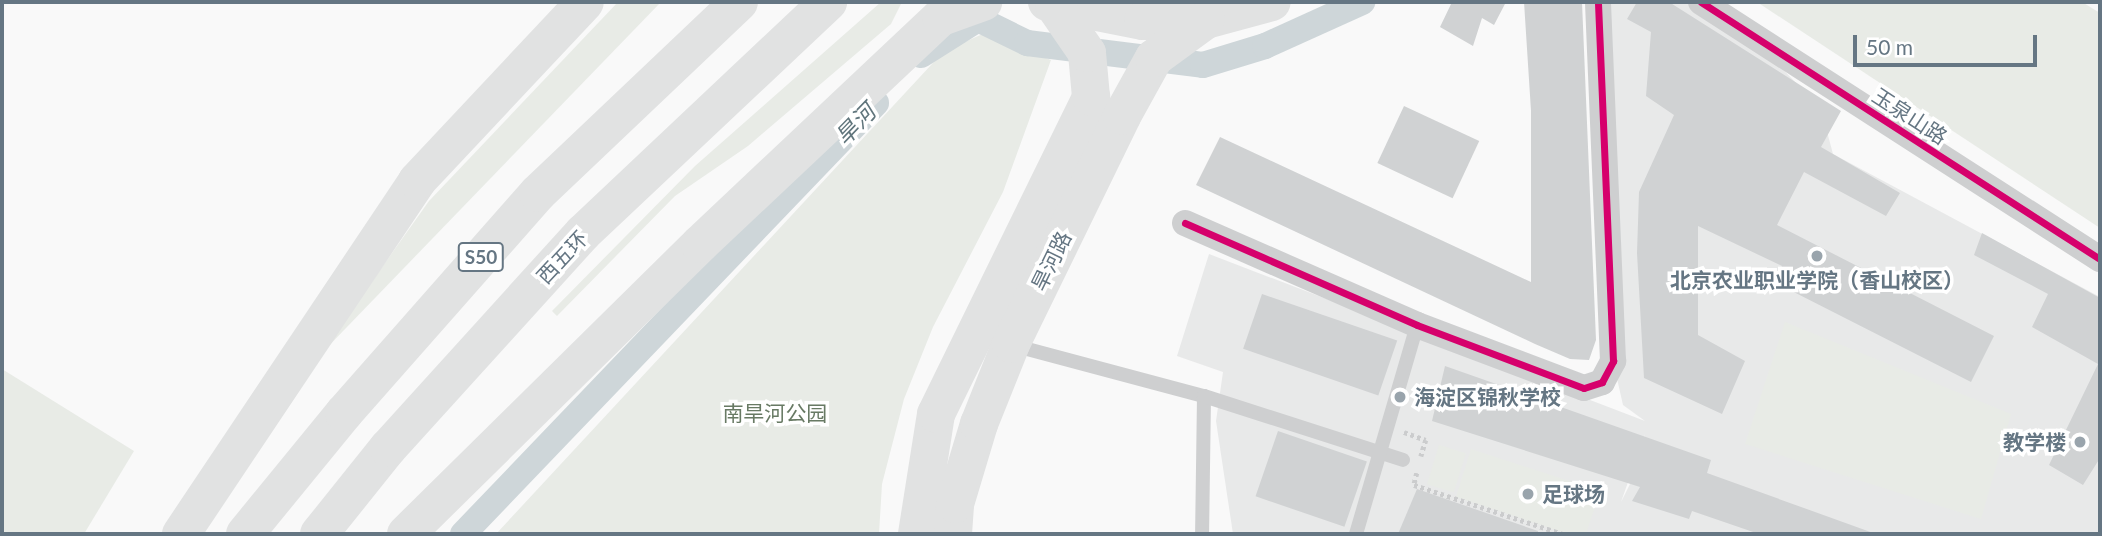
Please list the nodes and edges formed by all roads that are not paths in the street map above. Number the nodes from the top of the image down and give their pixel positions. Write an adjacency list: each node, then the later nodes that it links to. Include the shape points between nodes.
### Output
1 (586, 2): 16 (main road, via 417,181)
2 (739, 2): 17 (main road, S50, via 538,193 344,413)
3 (983, 2): 19 (main road, via 941,17 700,244)
4 (1272, 2): 9 (main road)
5 (1598, 2): 12 (street, via 1613,361 1602,383 1584,388)
6 (1701, 2): 11 (street, 玉泉山路)
7 (1051, 4): 9 (main road, via 1143,21); 20 (main road, 旱河路, via 1087,53 1091,97 936,414)
8 (815, 12): 18 (main road, 西五环 / S50, via 583,233 388,447)
9 (1206, 20): 13 (main road, 旱河路, via 1154,58)
10 (1185, 223): 12 (street)
11 (2100, 259)
12 (1417, 325): 23 (lane)
13 (1011, 344): 14 (lane); 21 (main road, 旱河路, via 979,424 955,504)
14 (1204, 396): 15 (lane); 22 (lane)
15 (1403, 460)
16 (181, 534)
17 (245, 534)
18 (319, 534)
19 (406, 534)
20 (917, 534)
21 (953, 534)
22 (1202, 534)
23 (1356, 534)

